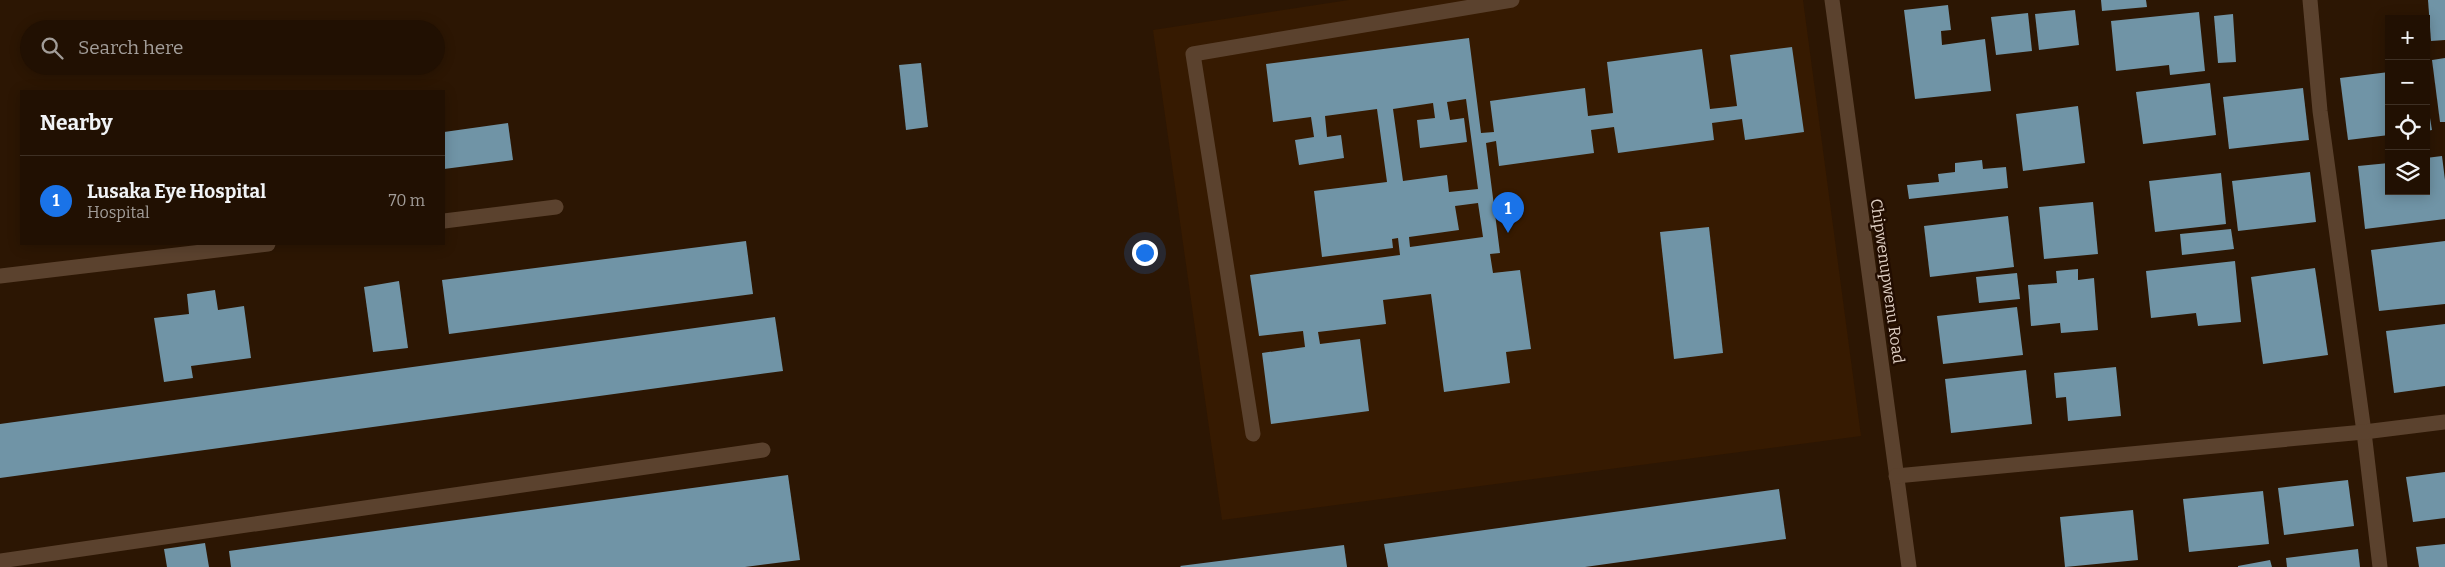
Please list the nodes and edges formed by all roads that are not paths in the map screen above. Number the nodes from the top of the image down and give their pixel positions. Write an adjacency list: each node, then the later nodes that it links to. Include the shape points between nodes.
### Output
1 (1512, 0): 10 (street, via 1193,54)
2 (1832, 0): 12 (street, Chipwenupwenu Road)
3 (2310, 0): 9 (street, via 2320,111)
4 (556, 207): 5 (street)
5 (445, 221)
6 (260, 245): 7 (street)
7 (0, 276)
8 (2445, 422): 9 (street)
9 (2364, 432): 12 (street); 15 (street)
10 (1253, 434)
11 (763, 450): 13 (street)
12 (1896, 476): 14 (street, Chipwenupwenu Road)
13 (0, 561)
14 (1909, 567)
15 (2380, 567)

